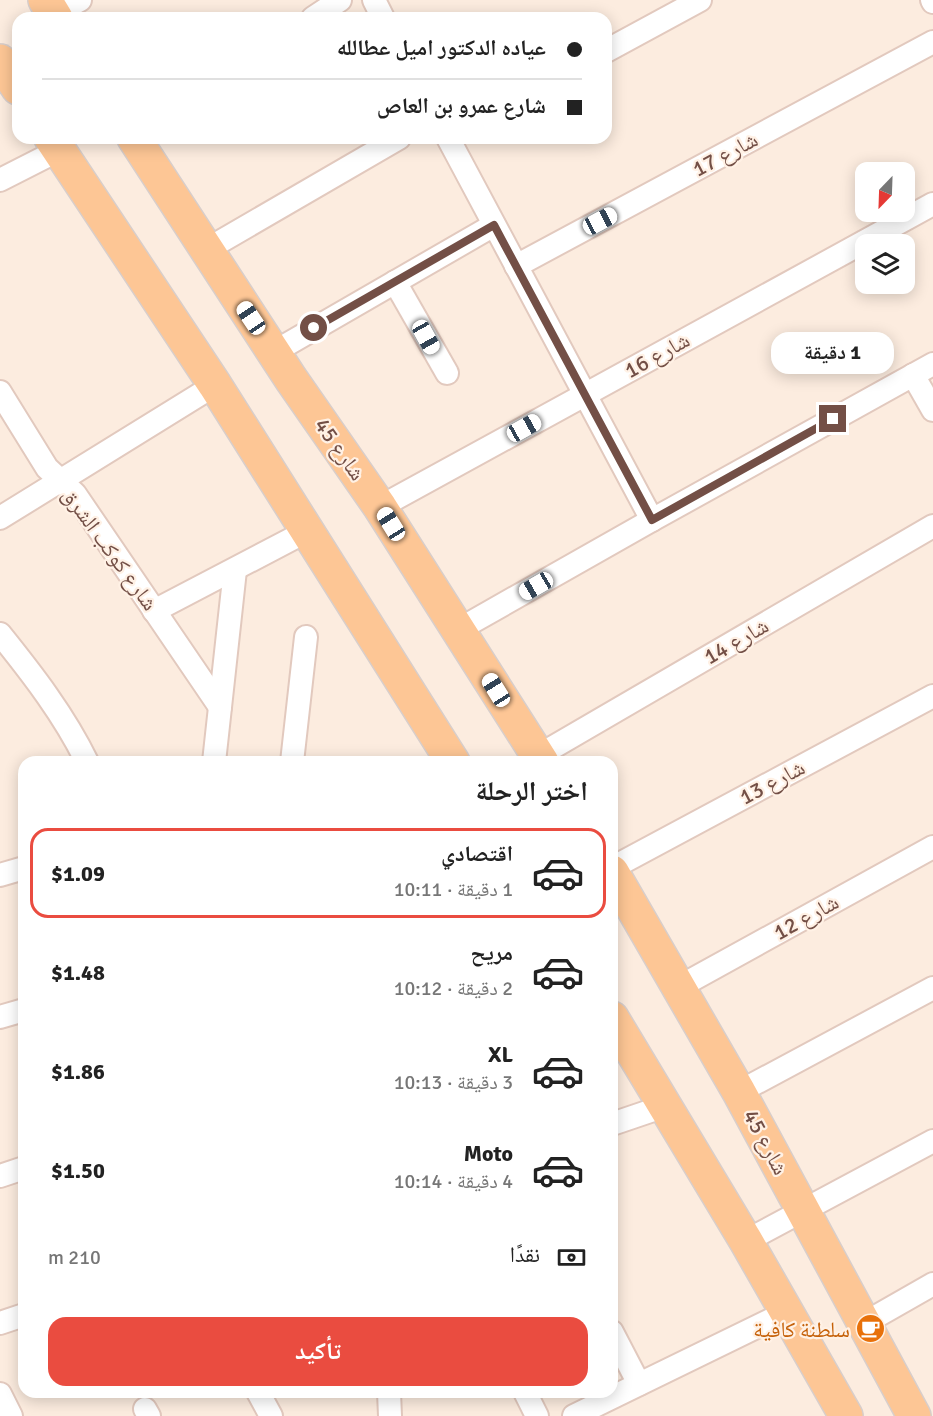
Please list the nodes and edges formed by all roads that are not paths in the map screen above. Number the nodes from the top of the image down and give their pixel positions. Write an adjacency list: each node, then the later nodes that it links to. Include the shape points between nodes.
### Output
1 (340, 0): 3 (street)
2 (700, 0): 5 (street)
3 (322, 12)
4 (933, 42): 14 (street, شارع 17)
5 (612, 48)
6 (55, 144): 10 (street); 20 (main road)
7 (138, 144): 13 (main road, شارع 45)
8 (389, 144): 13 (street)
9 (451, 144): 12 (street)
10 (0, 180)
11 (933, 204): 22 (street, شارع 16)
12 (494, 225): 14 (street); 15 (street)
13 (206, 250): 16 (main road, شارع 45)
14 (516, 266): 22 (street)
15 (395, 282): 16 (street); 18 (street)
16 (274, 352): 25 (main road, شارع 45)
17 (933, 364): 19 (street)
18 (447, 373)
19 (913, 375): 23 (street); 27 (street)
20 (215, 385): 24 (street); 29 (main road)
21 (0, 392): 24 (street, شارع كوكب الشرق, via 47,468)
22 (585, 394): 25 (street, شارع 16); 27 (street)
23 (933, 410)
24 (60, 481): 26 (street); 31 (street, شارع كوكب الشرق, via 75,494)
25 (380, 507): 32 (main road, شارع 45)
26 (0, 518)
27 (652, 520): 32 (street)
28 (933, 526): 42 (street, شارع 14)
29 (307, 531): 30 (street); 40 (main road)
30 (236, 570): 31 (street); 36 (street)
31 (154, 611): 36 (street, شارع كوكب الشرق)
32 (458, 630): 41 (main road, شارع 45)
33 (0, 634): 37 (street, via 47,693)
34 (306, 637): 39 (street)
35 (933, 696): 44 (street, شارع 13)
36 (220, 707): 38 (street)
37 (84, 756)
38 (215, 756)
39 (293, 756)
40 (449, 756)
41 (538, 756)
42 (545, 756)
43 (933, 847): 48 (street, شارع 12)
44 (618, 867)
45 (18, 870): 46 (street)
46 (0, 874)
47 (618, 880): 48 (main road, شارع 45)
48 (679, 987): 53 (main road, شارع 45)
49 (933, 988): 53 (street)
50 (18, 1012): 51 (street)
51 (0, 1017)
52 (618, 1028): 54 (main road)
53 (739, 1092): 59 (main road, شارع 45)
54 (665, 1106): 55 (street); 60 (main road)
55 (618, 1122)
56 (933, 1141): 59 (street)
57 (18, 1170): 58 (street)
58 (0, 1176)
59 (803, 1211): 60 (street); 65 (main road, شارع 45)
60 (746, 1241): 62 (main road)
61 (933, 1284): 65 (street)
62 (787, 1312): 67 (street); 74 (main road)
63 (18, 1317): 64 (street)
64 (0, 1323)
65 (863, 1324): 80 (main road, شارع 45)
66 (618, 1344): 67 (street)
67 (639, 1384): 69 (street)
68 (0, 1394): 75 (street)
69 (618, 1394)
70 (261, 1398): 76 (street)
71 (388, 1398): 77 (street)
72 (528, 1398): 78 (street)
73 (611, 1398): 79 (street)
74 (837, 1413)
75 (11, 1416)
76 (271, 1416)
77 (390, 1416)
78 (537, 1416)
79 (574, 1416)
80 (914, 1416)

